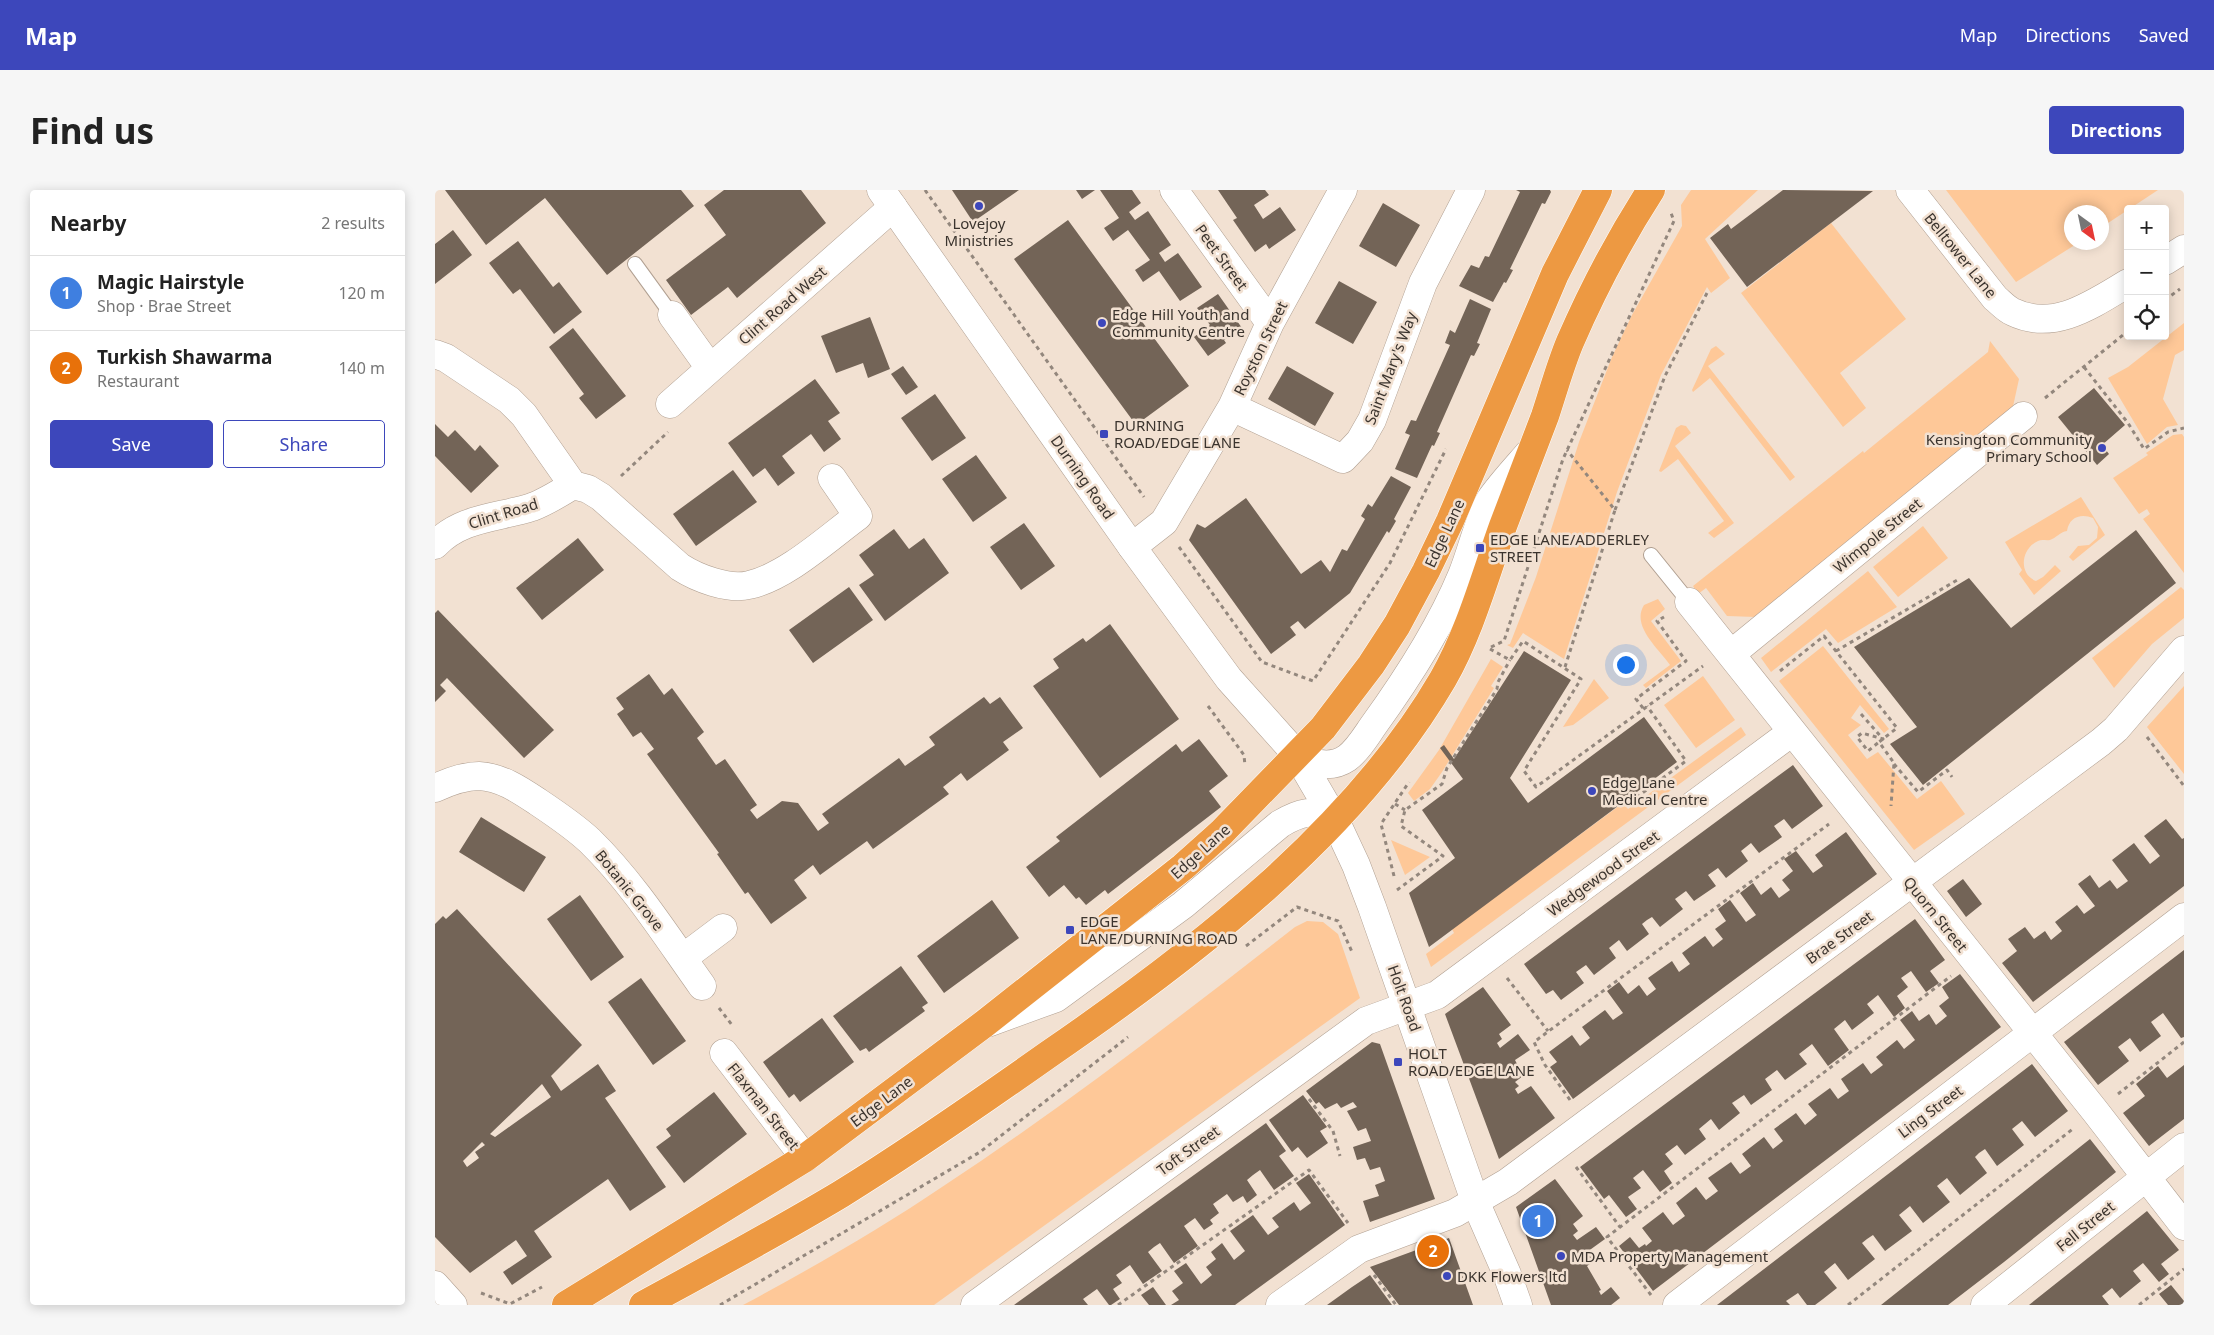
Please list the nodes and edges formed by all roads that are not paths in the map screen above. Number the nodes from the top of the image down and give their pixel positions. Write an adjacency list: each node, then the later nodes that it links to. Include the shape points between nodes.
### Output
1 (1174, 190): 13 (street, Peet Street)
2 (1343, 190): 13 (street, Royston Street)
3 (1471, 190): 17 (street, Saint Mary's Way, via 1423,283 1372,420 1360,441 1343,459)
4 (1598, 190): 29 (highway, Edge Lane, via 1555,274 1450,521 1397,625 1348,698)
5 (1651, 190): 19 (highway, via 1601,276 1569,345)
6 (1910, 190): 11 (street, Belltower Lane, via 1995,298 2011,312 2050,320 2077,313)
7 (887, 198): 15 (street, Clint Road West); 23 (street, Durning Road)
8 (2184, 249): 9 (street)
9 (2169, 258)
10 (635, 264): 12 (lane)
11 (2124, 285)
12 (672, 315): 15 (street)
13 (1270, 324): 17 (street, Royston Street)
14 (435, 354): 21 (street, via 509,400 536,430)
15 (710, 368): 16 (street, Clint Road West)
16 (670, 404)
17 (1232, 406): 23 (street, Royston Street, via 1164,522)
18 (2023, 416): 27 (street, Wimpole Street)
19 (1531, 450): 29 (street, via 1489,501 1462,576 1437,626 1409,674 1358,746 1347,758 1333,764 1309,762); 31 (highway, via 1463,636 1444,677 1384,764)
20 (832, 478): 21 (street, via 858,516 784,571 747,586 713,582 679,568 601,497)
21 (573, 485): 22 (street, Clint Road, via 532,507 478,519 457,528)
22 (435, 545)
23 (1132, 547): 29 (street, Durning Road, via 1242,696)
24 (1651, 555): 25 (lane)
25 (1689, 602): 27 (street, Quorn Street)
26 (2184, 650): 32 (street, Brae Street, via 2101,742)
27 (1731, 654): 28 (street, Quorn Street)
28 (1792, 732): 32 (street, Quorn Street); 37 (street, Wedgewood Street, via 1437,995)
29 (1297, 755): 31 (street, Holt Road); 38 (highway, Edge Lane, via 1183,867)
30 (435, 788): 35 (street, Botanic Grove, via 478,776 509,784 534,799 588,839 611,863)
31 (1335, 820): 37 (street, Holt Road, via 1356,865); 38 (street, via 1317,811 1280,824 1183,905 1056,998); 48 (highway, via 1245,905 1089,1027 842,1193)
32 (1912, 884): 39 (street, Quorn Street); 44 (street, Brae Street, via 1508,1182)
33 (2184, 917): 39 (street, Ling Street)
34 (723, 928): 35 (street)
35 (683, 958): 36 (street, Botanic Grove)
36 (702, 986)
37 (1408, 1006): 44 (street, Holt Road); 49 (street, Toft Street, via 1366,1021)
38 (984, 1024): 42 (highway, Edge Lane)
39 (2032, 1033): 43 (street, Quorn Street); 46 (street, Ling Street)
40 (724, 1053): 42 (street, Flaxman Street)
41 (2184, 1147): 43 (street, Fell Street)
42 (805, 1158): 47 (highway, Edge Lane)
43 (2145, 1177): 45 (street, Quorn Street); 52 (street, Fell Street)
44 (1475, 1201): 50 (street, Brae Street, via 1455,1213 1361,1249); 51 (street, Holt Road)
45 (2184, 1226)
46 (1665, 1301)
47 (566, 1305)
48 (643, 1305)
49 (975, 1305)
50 (1280, 1305)
51 (1518, 1305)
52 (1985, 1305)

